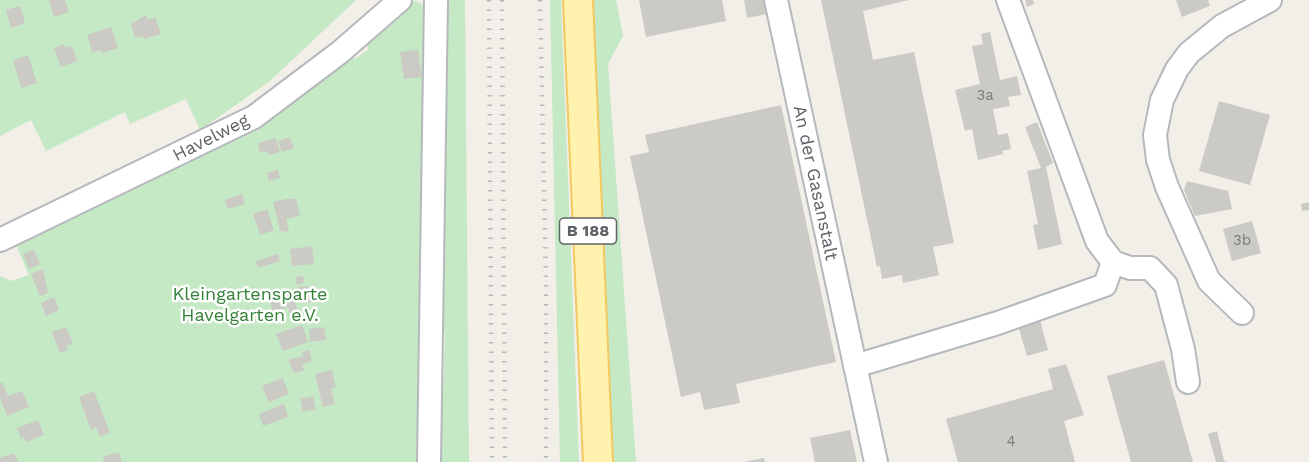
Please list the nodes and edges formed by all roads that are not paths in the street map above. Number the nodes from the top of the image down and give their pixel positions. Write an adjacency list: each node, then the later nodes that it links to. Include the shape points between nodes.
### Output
1 (400, 0): 7 (street, Havelweg, via 339,53 254,117)
2 (436, 0): 12 (street)
3 (578, 0): 13 (main road, B 188)
4 (776, 0): 10 (street, An der Gasanstalt)
5 (1008, 0): 8 (street, via 1097,241)
6 (1270, 0): 9 (street, via 1222,26 1189,52 1162,100 1155,135 1167,187 1209,281)
7 (0, 240)
8 (1113, 262): 10 (street, via 1105,285 998,323); 11 (street, via 1130,268 1150,268 1166,285)
9 (1242, 313)
10 (855, 366): 14 (street, An der Gasanstalt)
11 (1188, 382)
12 (429, 462)
13 (598, 462)
14 (876, 462)

